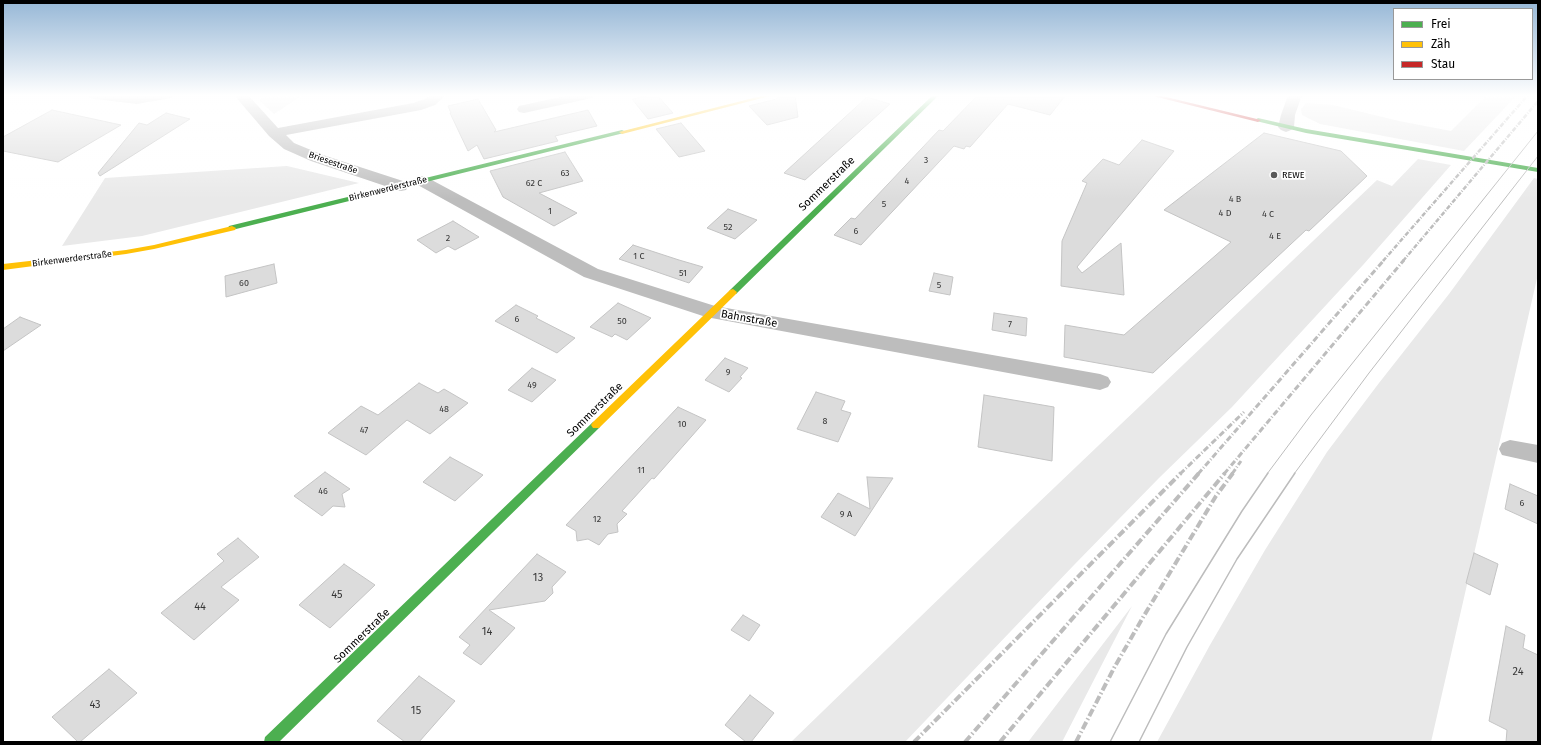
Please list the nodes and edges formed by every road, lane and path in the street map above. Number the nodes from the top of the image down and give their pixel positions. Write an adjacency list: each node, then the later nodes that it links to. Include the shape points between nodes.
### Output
1 (271, 130): 6 (street, Briesestraße)
2 (292, 130): 6 (street)
3 (629, 130): 8 (main road, Birkenwerderstraße)
4 (900, 130): 11 (main road, Sommerstraße)
5 (1302, 130): 7 (main road)
6 (274, 133): 9 (street, Briesestraße, via 301,152)
7 (1538, 170)
8 (422, 181): 9 (main road, Birkenwerderstraße); 11 (street, Bahnstraße, via 591,273)
9 (400, 186): 10 (main road, Birkenwerderstraße, via 147,248)
10 (3, 267)
11 (713, 312): 12 (street, Bahnstraße); 15 (main road, Sommerstraße)
12 (1100, 382)
13 (1510, 449): 14 (street)
14 (1538, 454)
15 (270, 742)

